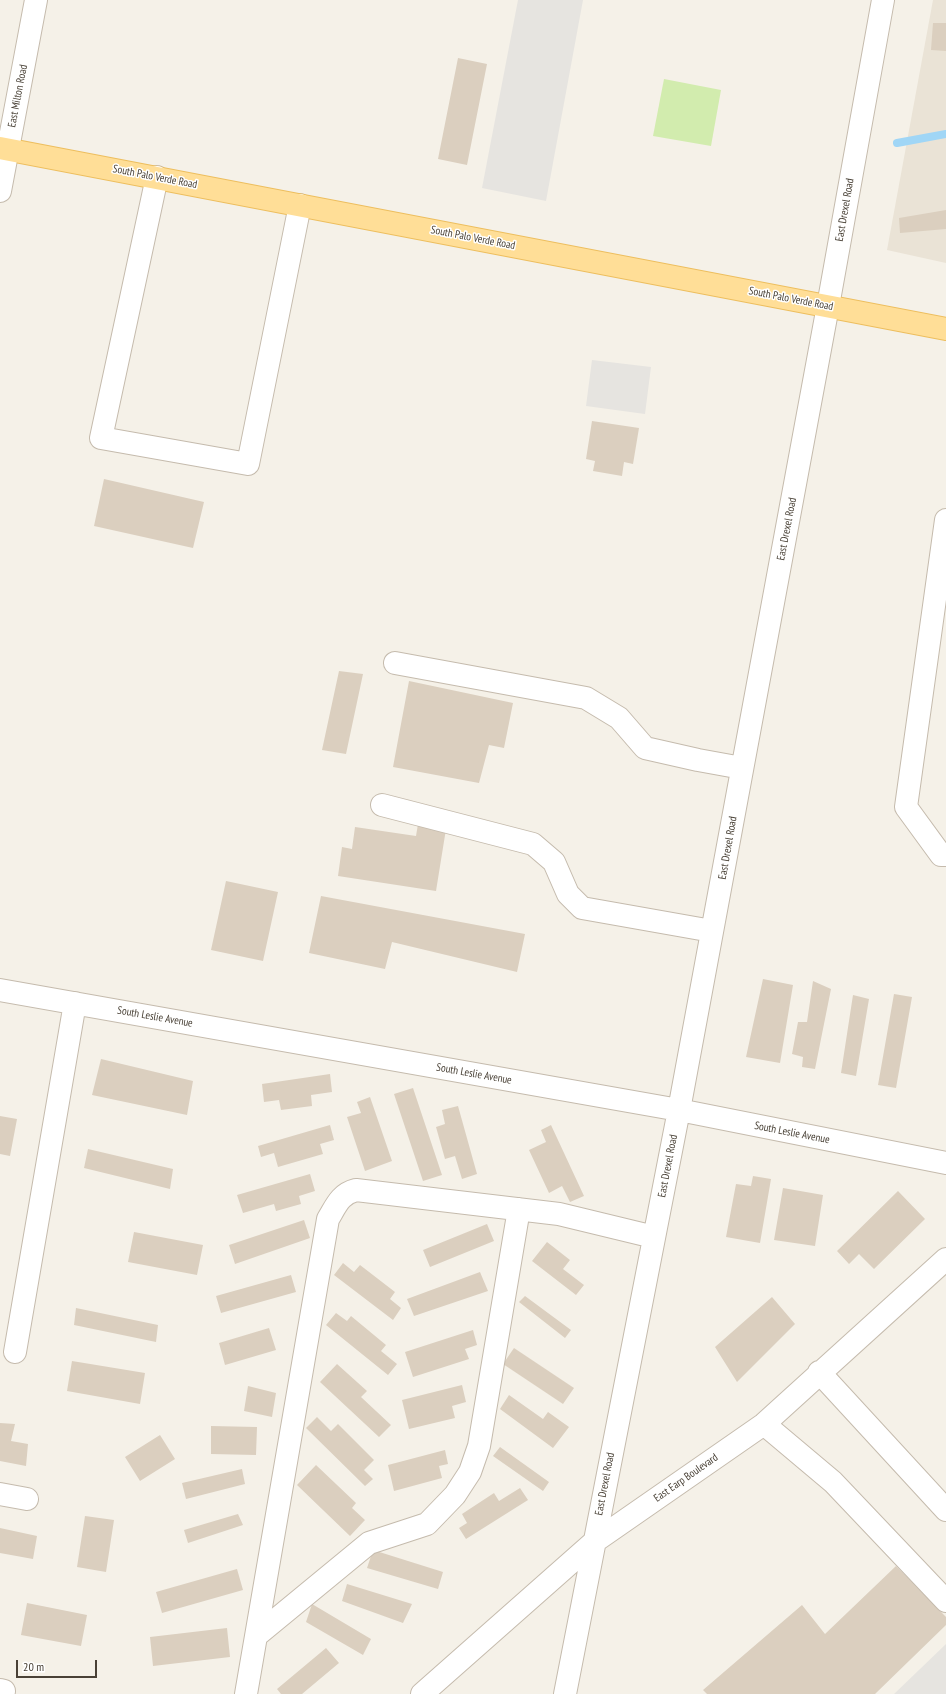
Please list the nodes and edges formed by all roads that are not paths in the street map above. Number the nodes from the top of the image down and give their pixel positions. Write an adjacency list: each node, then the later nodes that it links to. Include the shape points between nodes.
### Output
1 (36, 0): 3 (street, East Milton Road)
2 (883, 0): 7 (street, East Drexel Road)
3 (4, 148): 4 (main road, South Palo Verde Road); 5 (street, East Milton Road)
4 (157, 177): 6 (main road, South Palo Verde Road); 6 (street, via 101,438 248,464)
5 (0, 191)
6 (300, 205): 7 (main road, South Palo Verde Road)
7 (828, 306): 8 (main road, South Palo Verde Road); 11 (street, East Drexel Road)
8 (946, 328)
9 (946, 520): 13 (street, via 906,807 941,855)
10 (396, 663): 11 (street, via 586,698 619,718 646,748)
11 (742, 768): 14 (street, East Drexel Road)
12 (382, 805): 14 (street, via 533,844 554,862 568,894 582,908)
13 (946, 855)
14 (712, 931): 17 (street, East Drexel Road)
15 (0, 990): 16 (street, South Leslie Avenue)
16 (75, 1003): 17 (street, South Leslie Avenue); 22 (street)
17 (679, 1110): 18 (street, South Leslie Avenue); 20 (street, East Drexel Road)
18 (946, 1163)
19 (519, 1209): 20 (street, via 560,1214); 30 (street, via 479,1446 470,1472 455,1495 427,1524 369,1543); 30 (street, via 356,1190 340,1198 328,1219)
20 (654, 1237): 28 (street, East Drexel Road)
21 (946, 1259): 23 (street, East Earp Boulevard)
22 (15, 1352)
23 (819, 1372): 24 (street, East Earp Boulevard); 27 (street)
24 (764, 1424): 28 (street, East Earp Boulevard); 29 (street, via 833,1482)
25 (0, 1494): 26 (street)
26 (27, 1499)
27 (946, 1510)
28 (594, 1542): 32 (street, East Earp Boulevard); 33 (street, East Drexel Road)
29 (946, 1601)
30 (256, 1636): 31 (street)
31 (246, 1694)
32 (422, 1694)
33 (566, 1694)

